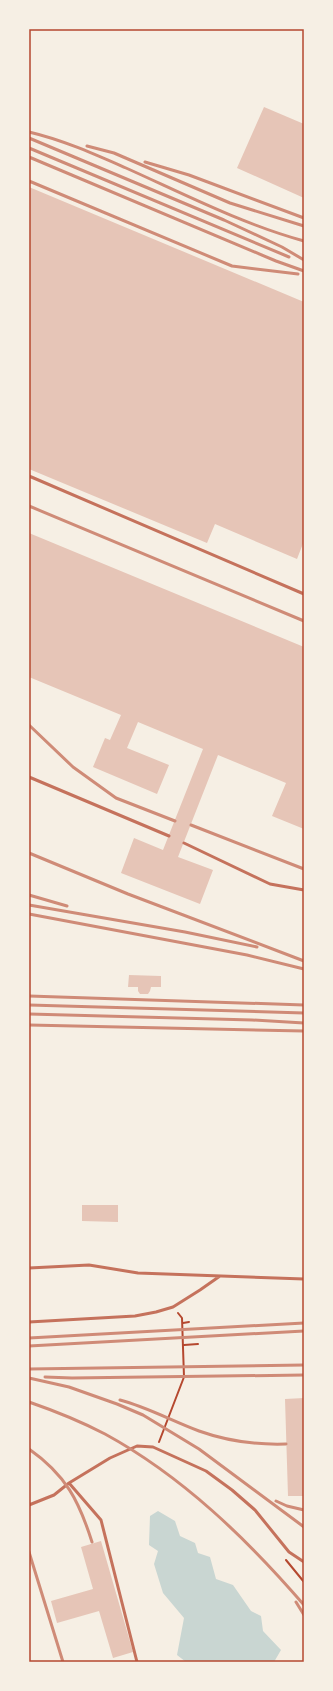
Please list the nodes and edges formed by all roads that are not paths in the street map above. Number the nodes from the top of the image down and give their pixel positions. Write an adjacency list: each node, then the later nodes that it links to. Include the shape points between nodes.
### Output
1 (29, 476): 2 (lane)
2 (304, 594)
3 (29, 777): 4 (lane)
4 (169, 836)
5 (184, 843): 6 (lane, via 270,884)
6 (304, 890)
7 (29, 1268): 8 (lane, via 88,1265 138,1273)
8 (220, 1276): 9 (lane); 10 (lane, via 173,1307 156,1312 135,1316)
9 (304, 1279)
10 (29, 1322)
11 (69, 1483): 12 (lane, via 54,1495); 13 (lane, via 110,1458 137,1446 153,1447 206,1471 232,1490 255,1510 289,1552); 14 (lane, via 101,1520)
12 (29, 1505)
13 (304, 1562)
14 (137, 1662)

